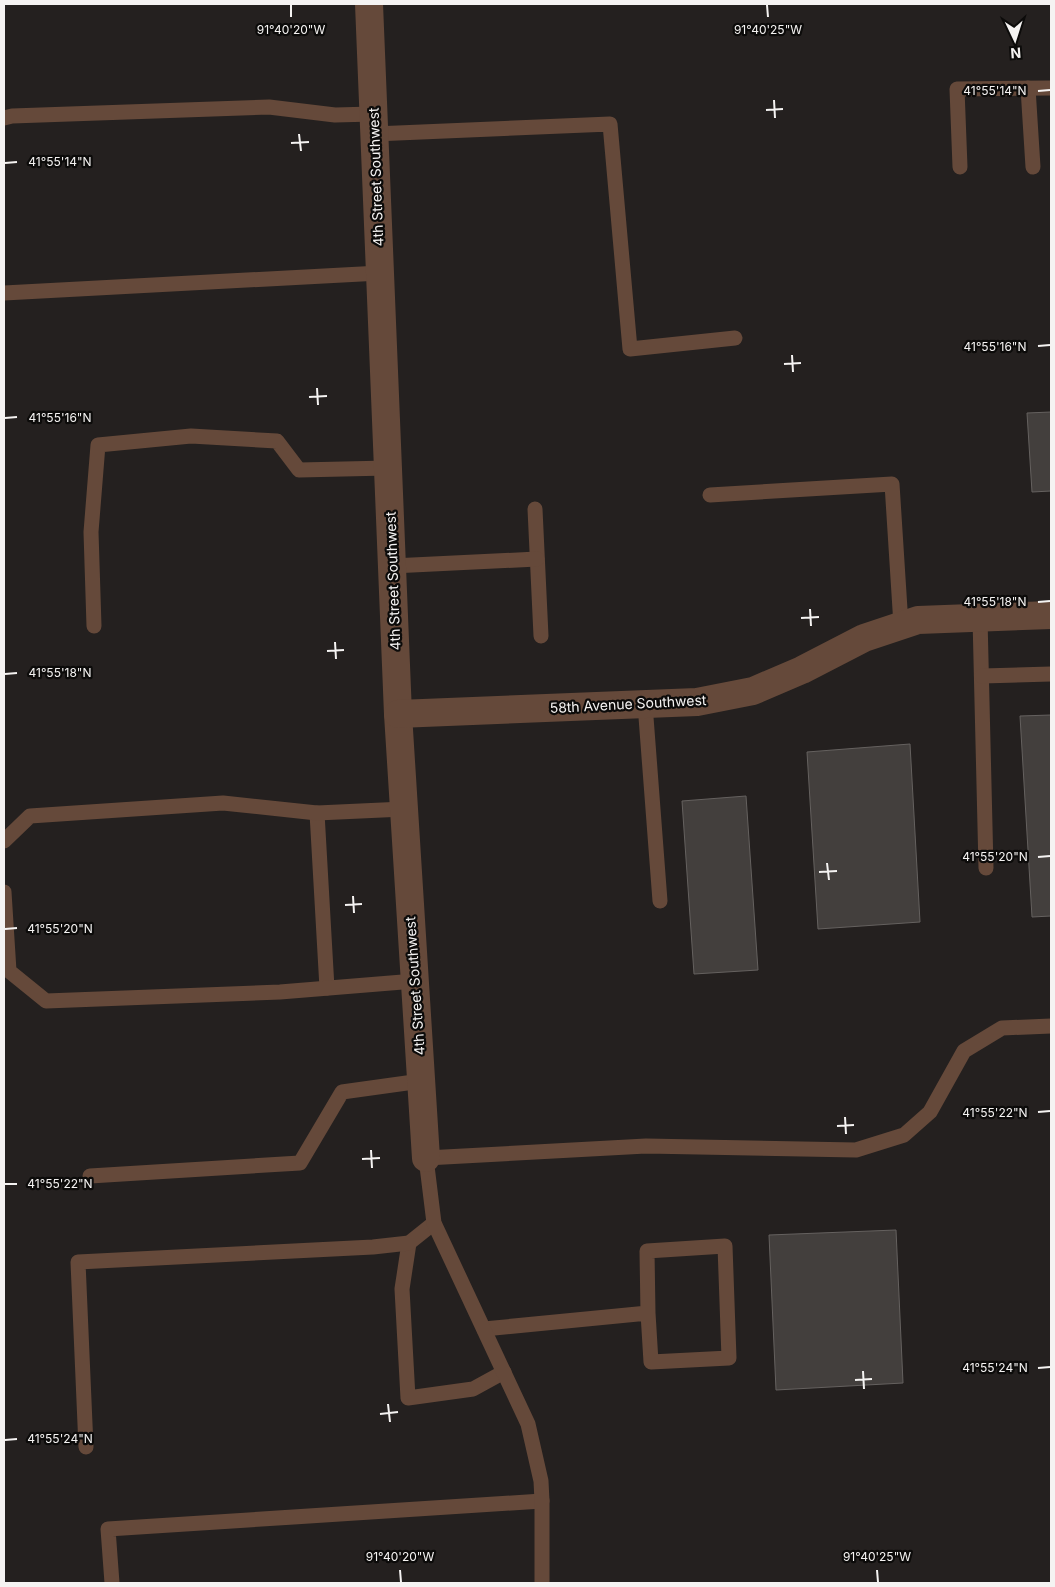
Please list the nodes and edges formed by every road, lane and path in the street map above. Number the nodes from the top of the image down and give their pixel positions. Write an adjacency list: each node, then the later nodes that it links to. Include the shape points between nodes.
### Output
1 (369, 4): 5 (street, 4th Street Southwest)
2 (1028, 88): 3 (lane); 6 (lane, via 957,89); 7 (lane)
3 (1051, 88)
4 (4, 118): 5 (lane, via 269,107 335,115)
5 (374, 124): 8 (street, 4th Street Southwest); 10 (lane, via 610,124 630,349)
6 (960, 167)
7 (1033, 167)
8 (380, 273): 9 (lane); 11 (street, 4th Street Southwest)
9 (4, 294)
10 (735, 338)
11 (388, 468): 15 (street, 4th Street Southwest); 18 (lane, via 299,470 277,441 191,436 98,445 91,532)
12 (710, 495): 19 (lane, via 892,484)
13 (535, 509): 14 (lane)
14 (537, 558): 15 (lane); 20 (lane)
15 (392, 566): 24 (street, 4th Street Southwest)
16 (1051, 615): 17 (street, 58th Avenue Southwest)
17 (980, 618): 19 (street, 58th Avenue Southwest, via 918,620); 22 (lane)
18 (94, 626)
19 (901, 626): 23 (street, 58th Avenue Southwest, via 864,638 753,691 697,702)
20 (541, 636)
21 (1051, 674): 22 (lane)
22 (982, 676): 28 (lane)
23 (645, 704): 24 (street, 58th Avenue Southwest); 30 (lane)
24 (398, 714): 25 (street, 4th Street Southwest)
25 (404, 809): 26 (lane); 31 (street, 4th Street Southwest)
26 (317, 813): 27 (lane, via 223,803 30,816); 32 (lane)
27 (4, 841)
28 (986, 868)
29 (4, 892): 32 (lane, via 9,972 46,1001)
30 (660, 901)
31 (415, 981): 32 (lane); 34 (street, 4th Street Southwest)
32 (327, 988)
33 (1051, 1026): 35 (lane, via 1002,1028 964,1051 930,1112 904,1136 856,1150 646,1146)
34 (421, 1081): 35 (street, 4th Street Southwest); 36 (lane, via 342,1092 300,1162)
35 (426, 1158): 37 (lane)
36 (90, 1176)
37 (434, 1223): 38 (lane); 40 (lane)
38 (409, 1243): 41 (lane, via 402,1289 408,1398 473,1389); 42 (lane, via 78,1262)
39 (648, 1313): 39 (lane, via 651,1362 729,1358 725,1246 647,1251); 40 (lane)
40 (484, 1328): 41 (lane)
41 (504, 1372): 43 (lane, via 528,1424 541,1481)
42 (86, 1447)
43 (542, 1501): 44 (lane, via 108,1529); 45 (lane)
44 (112, 1583)
45 (542, 1583)

